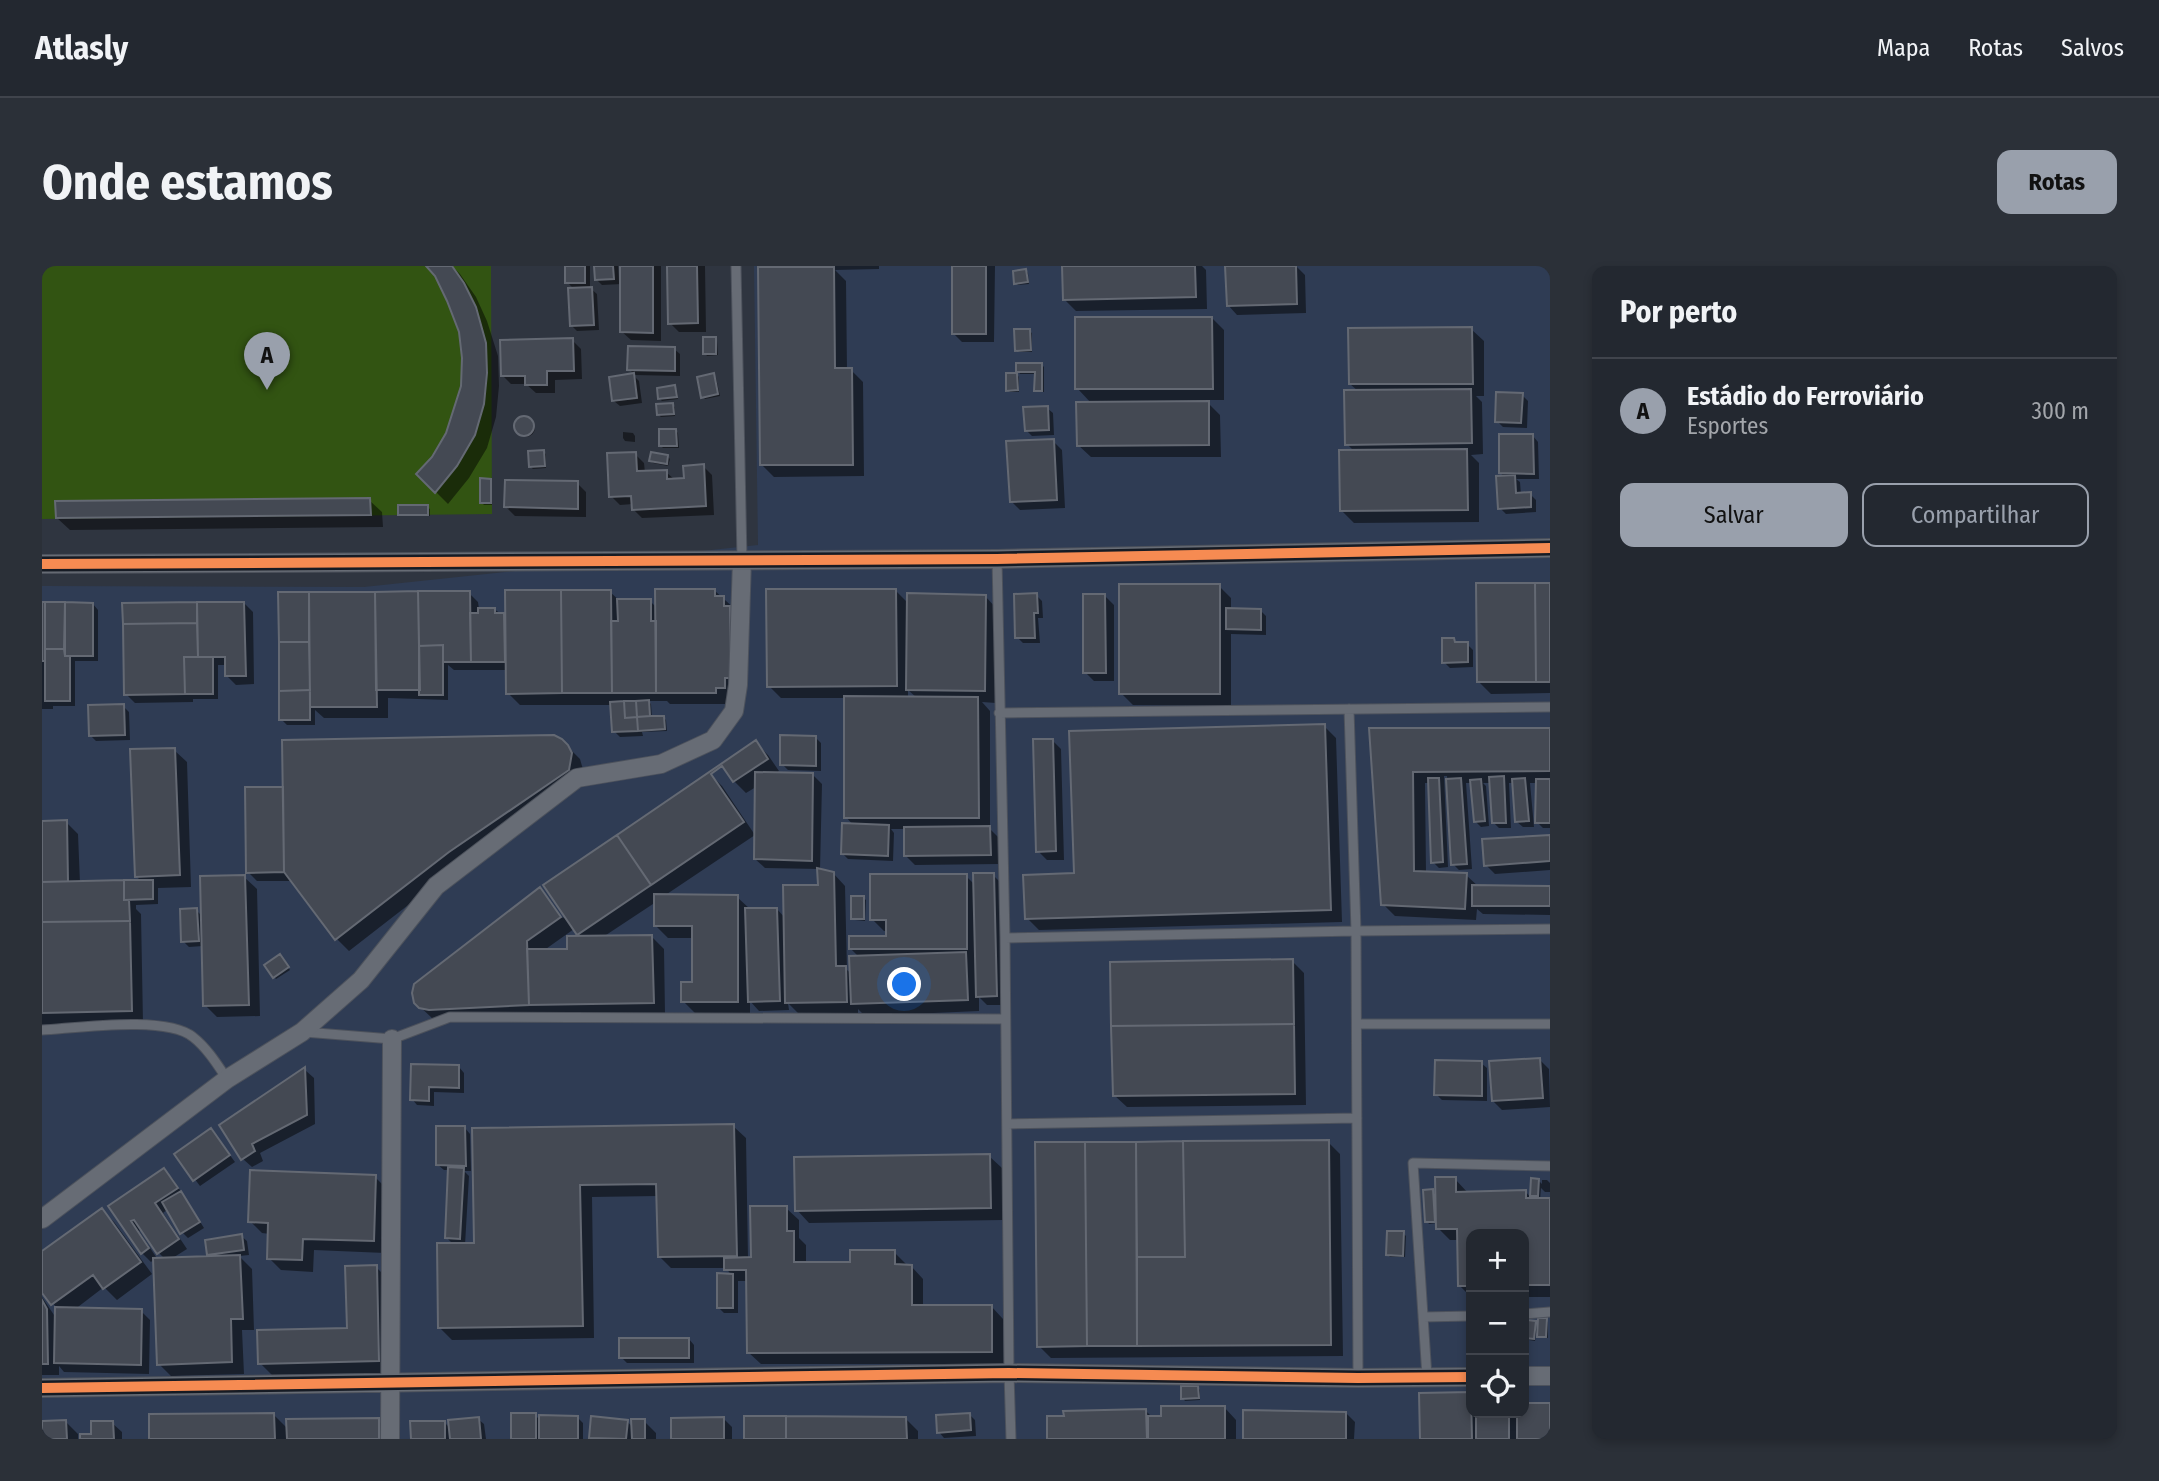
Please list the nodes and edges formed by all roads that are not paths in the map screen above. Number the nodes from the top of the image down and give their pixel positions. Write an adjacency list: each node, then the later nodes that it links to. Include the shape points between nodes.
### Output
1 (736, 266): 4 (lane)
2 (1550, 548): 3 (street)
3 (997, 559): 4 (street); 8 (lane)
4 (742, 560): 5 (street); 16 (street, via 734,711 713,740 661,764 577,778 436,886 361,980)
5 (42, 564)
6 (1550, 707): 7 (lane)
7 (1349, 709): 8 (lane); 10 (lane)
8 (999, 713): 11 (lane)
9 (1550, 929): 10 (lane)
10 (1356, 931): 11 (lane); 13 (lane)
11 (1005, 938): 12 (lane)
12 (1005, 1019): 17 (lane, via 450,1017); 20 (lane)
13 (1357, 1024): 14 (lane); 19 (lane)
14 (1550, 1024)
15 (42, 1030): 18 (lane, via 164,1026 191,1035)
16 (302, 1032): 17 (lane); 18 (street)
17 (392, 1039): 33 (street)
18 (227, 1079): 22 (street)
19 (1357, 1118): 20 (lane); 32 (lane)
20 (1007, 1124): 27 (lane)
21 (1550, 1166): 26 (lane, via 1413,1163)
22 (42, 1219)
23 (1550, 1312): 24 (lane)
24 (1529, 1314)
25 (1466, 1316): 26 (lane)
26 (1423, 1317): 30 (lane)
27 (1009, 1373): 32 (street); 33 (street); 36 (lane)
28 (1529, 1376): 29 (street)
29 (1550, 1376)
30 (1427, 1377): 31 (street); 32 (street)
31 (1466, 1377)
32 (1358, 1378)
33 (389, 1383): 34 (street); 35 (street)
34 (42, 1388)
35 (390, 1439)
36 (1012, 1439)

